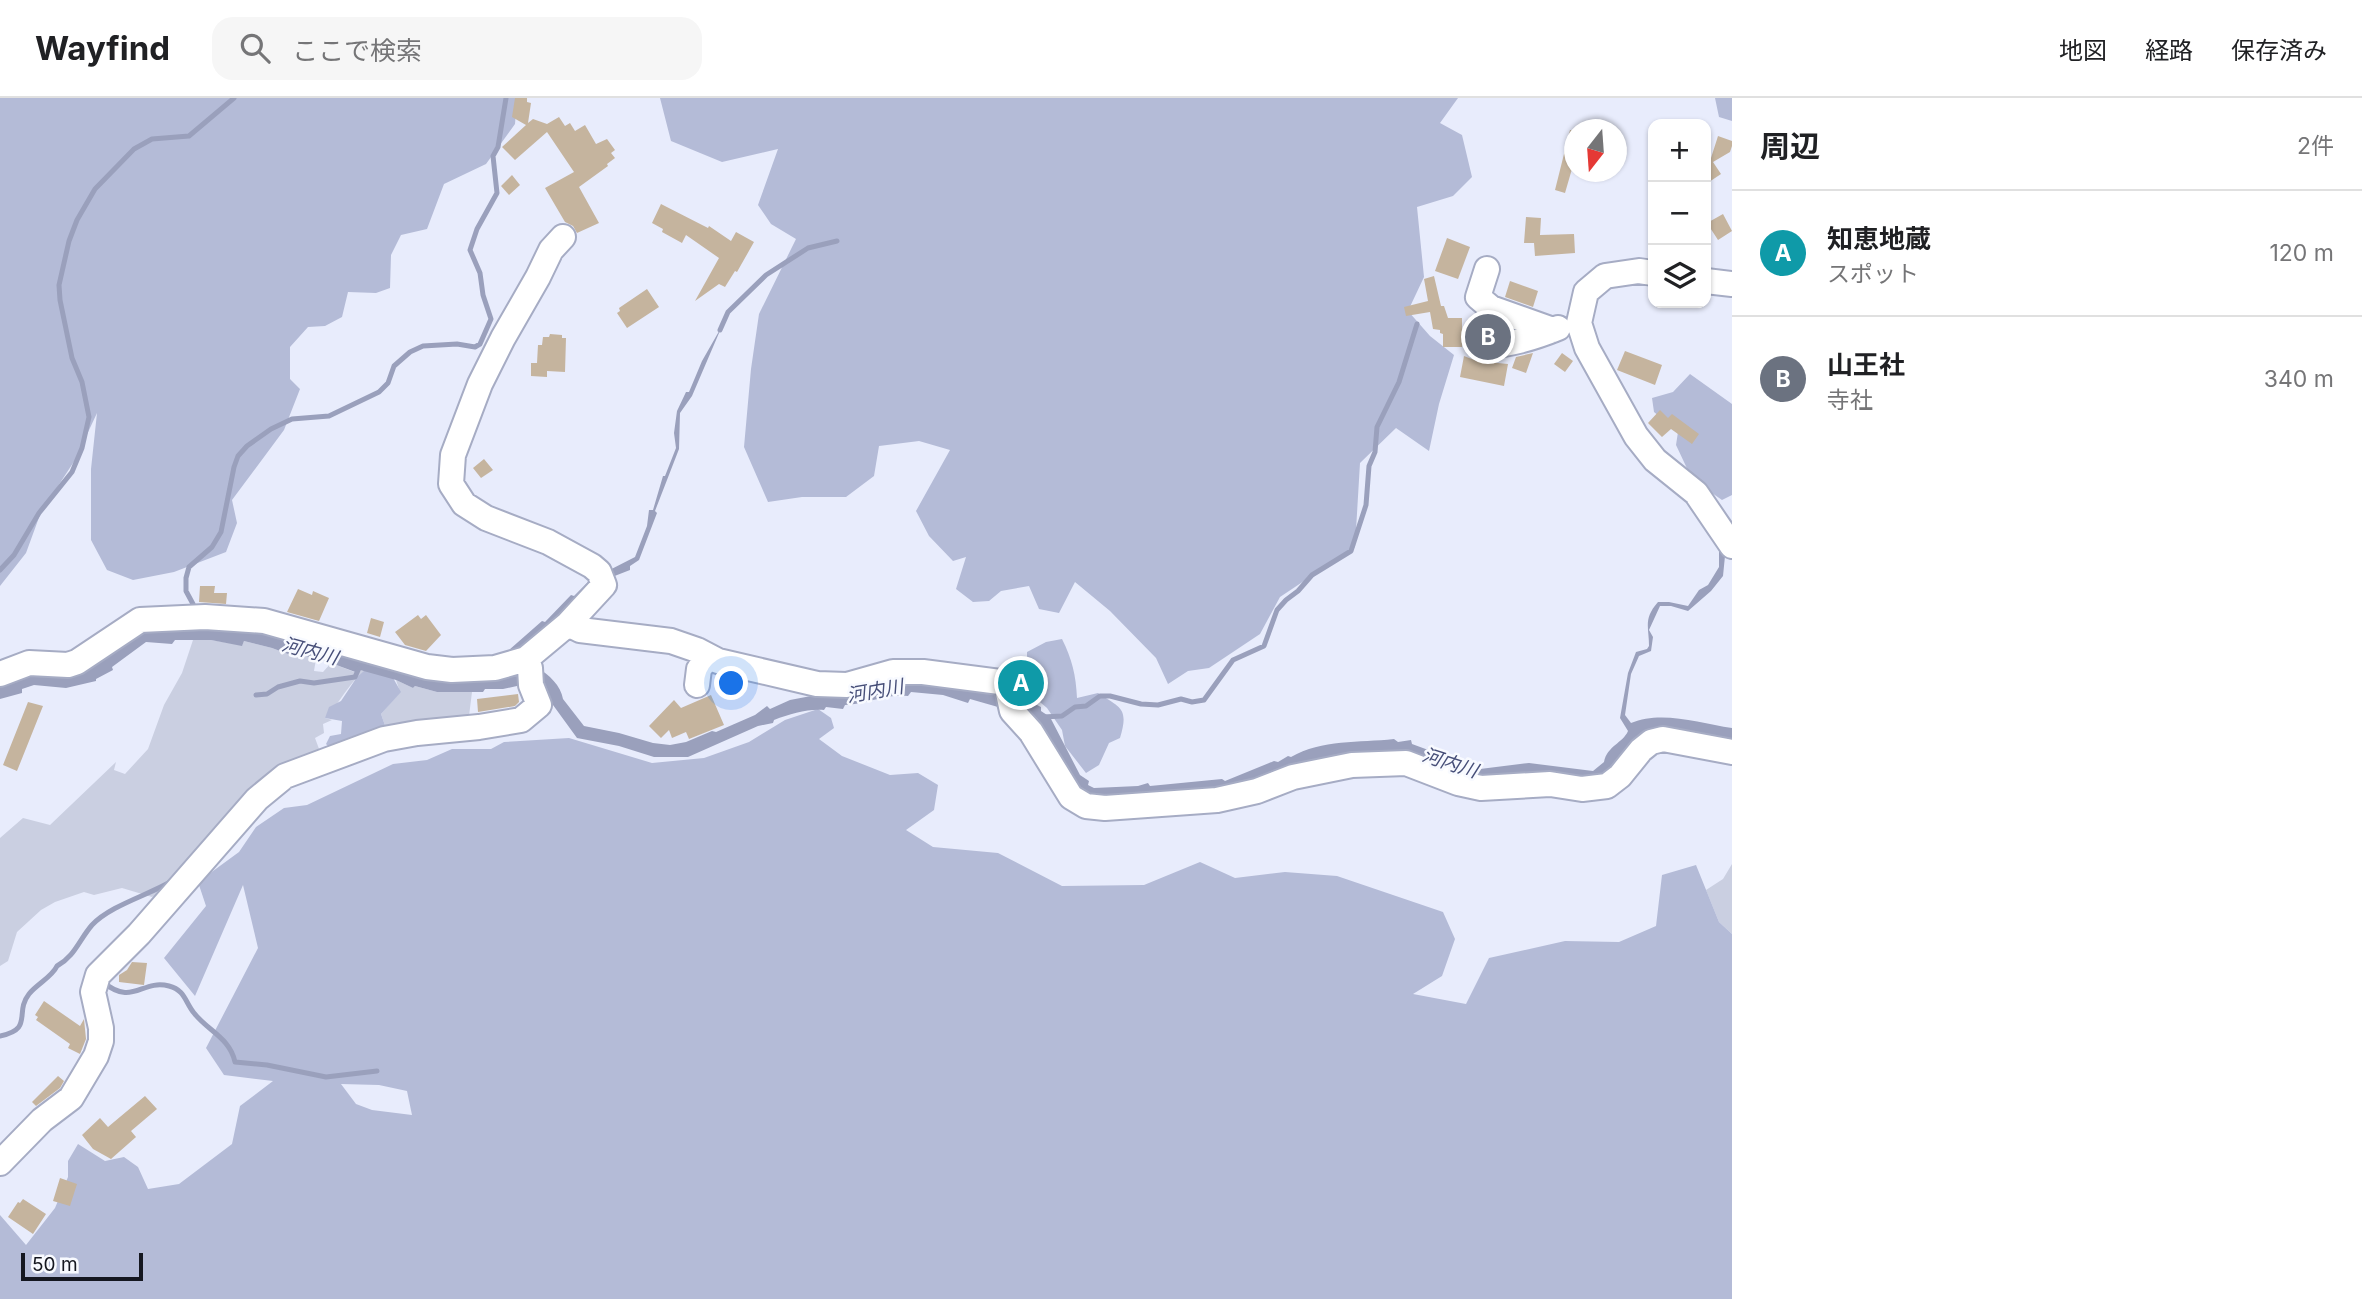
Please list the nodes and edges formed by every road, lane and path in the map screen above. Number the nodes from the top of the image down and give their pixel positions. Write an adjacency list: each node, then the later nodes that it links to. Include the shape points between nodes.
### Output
1 (563, 237): 10 (street, via 551,250 481,384 453,455 451,484 464,504 486,518 548,542 601,579)
2 (1487, 269): 7 (street, via 1478,297 1491,309)
3 (1648, 272): 6 (street, via 1605,276 1586,292)
4 (1711, 282): 5 (street)
5 (1732, 284)
6 (1579, 323): 7 (street); 9 (street, via 1587,348 1636,436 1655,460 1696,493)
7 (1553, 330): 8 (street, via 1516,343)
8 (1482, 347)
9 (1732, 546)
10 (568, 624): 11 (street, via 580,630 671,641); 12 (street)
11 (709, 656): 14 (street, via 699,669); 15 (street, via 817,684 847,685 893,672 1000,681 1006,684 1010,701 1072,797 1086,806 1105,808 1217,800 1352,765 1406,763 1480,788 1550,784 1582,789 1607,786 1641,750 1663,739)
12 (523, 668): 13 (street, via 427,667 264,621 177,618 134,623 68,665 29,663); 16 (street, via 539,705 521,720 384,739 285,776 257,799 98,975 93,992 101,1041 96,1056 71,1097)
13 (0, 674)
14 (697, 685)
15 (1732, 752)
16 (0, 1163)

